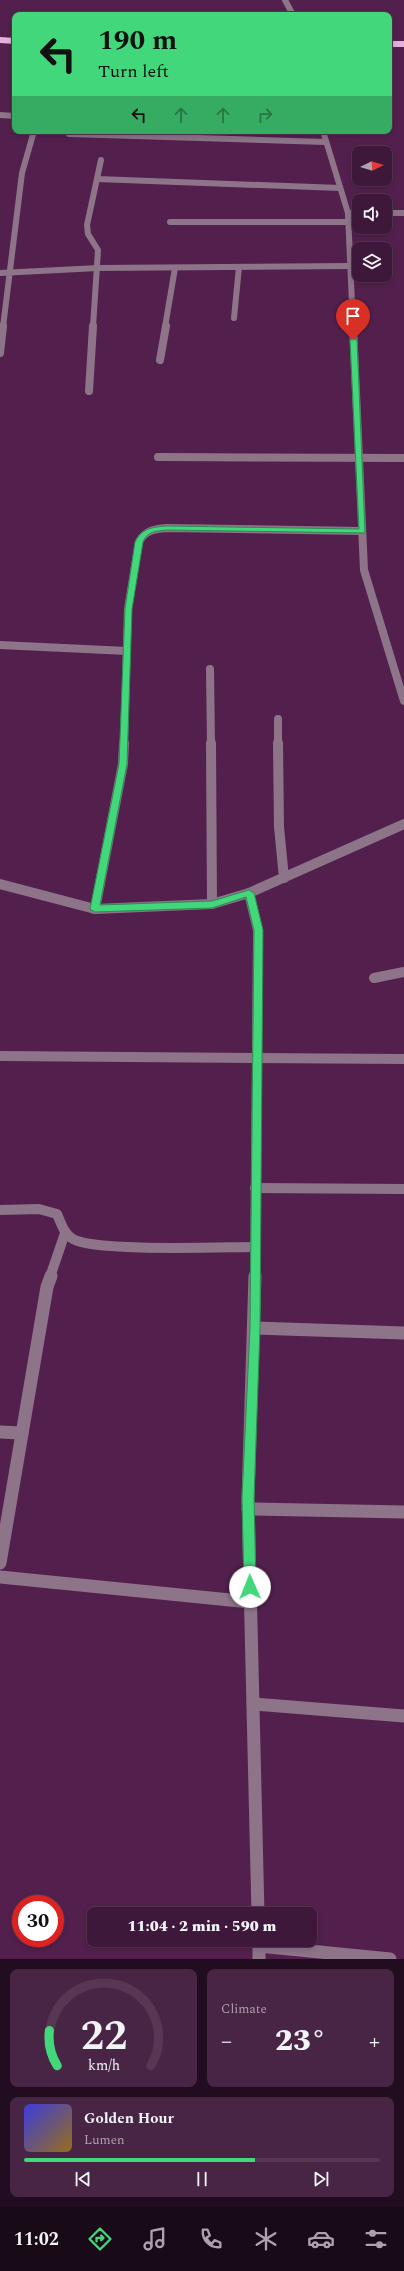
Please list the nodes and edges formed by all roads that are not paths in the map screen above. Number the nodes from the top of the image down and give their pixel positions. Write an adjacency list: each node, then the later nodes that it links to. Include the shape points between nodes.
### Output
1 (285, 0): 2 (street)
2 (292, 12)
3 (0, 40): 4 (main road)
4 (12, 41)
5 (392, 44): 6 (main road)
6 (404, 44)
7 (0, 116): 8 (street)
8 (12, 116)
9 (33, 134): 26 (street, via 22,173)
10 (69, 134): 12 (street)
11 (324, 134): 12 (street)
12 (326, 142): 15 (street)
13 (102, 160): 14 (street)
14 (97, 179): 15 (street); 24 (street, via 87,225 88,234 98,250)
15 (340, 188): 16 (street)
16 (348, 212): 17 (street); 21 (street)
17 (352, 212)
18 (392, 212): 19 (street)
19 (404, 213)
20 (170, 222): 21 (street)
21 (349, 222): 22 (street)
22 (351, 266): 23 (street); 34 (street)
23 (239, 267): 25 (street); 28 (street)
24 (98, 268): 25 (street); 26 (street); 31 (street)
25 (175, 268): 30 (street)
26 (11, 272): 27 (street); 29 (street)
27 (0, 273)
28 (234, 318)
29 (0, 353)
30 (160, 360)
31 (89, 390)
32 (158, 457): 34 (street)
33 (404, 458): 34 (street)
34 (359, 459): 35 (street)
35 (362, 531): 37 (street, via 167,528 147,531 139,542 128,609); 39 (street, via 364,570)
36 (0, 645): 37 (street)
37 (127, 651): 46 (street, via 123,764)
38 (210, 669): 45 (street)
39 (404, 701)
40 (278, 719): 42 (street, via 278,827)
41 (404, 824): 42 (street)
42 (284, 878): 44 (street)
43 (0, 884): 46 (street)
44 (249, 893): 45 (street); 50 (street, via 258,930)
45 (212, 904): 46 (street)
46 (95, 909)
47 (404, 972): 48 (street)
48 (374, 978)
49 (0, 1056): 50 (street)
50 (256, 1057): 51 (street); 52 (street)
51 (404, 1058)
52 (255, 1188): 53 (street); 56 (street)
53 (404, 1189)
54 (0, 1210): 55 (street, via 39,1208 57,1214)
55 (65, 1233): 56 (street, via 74,1242 99,1246); 60 (street, via 47,1286)
56 (255, 1246): 57 (street)
57 (255, 1328): 58 (street); 61 (street)
58 (404, 1333)
59 (0, 1432): 60 (street)
60 (22, 1433): 63 (street)
61 (248, 1509): 62 (street); 65 (street)
62 (404, 1512)
63 (0, 1562)
64 (0, 1577): 65 (street)
65 (250, 1602): 66 (street)
66 (253, 1704): 67 (street); 68 (street)
67 (404, 1716)
68 (258, 1907)
69 (259, 1948): 70 (street)
70 (390, 1959)

